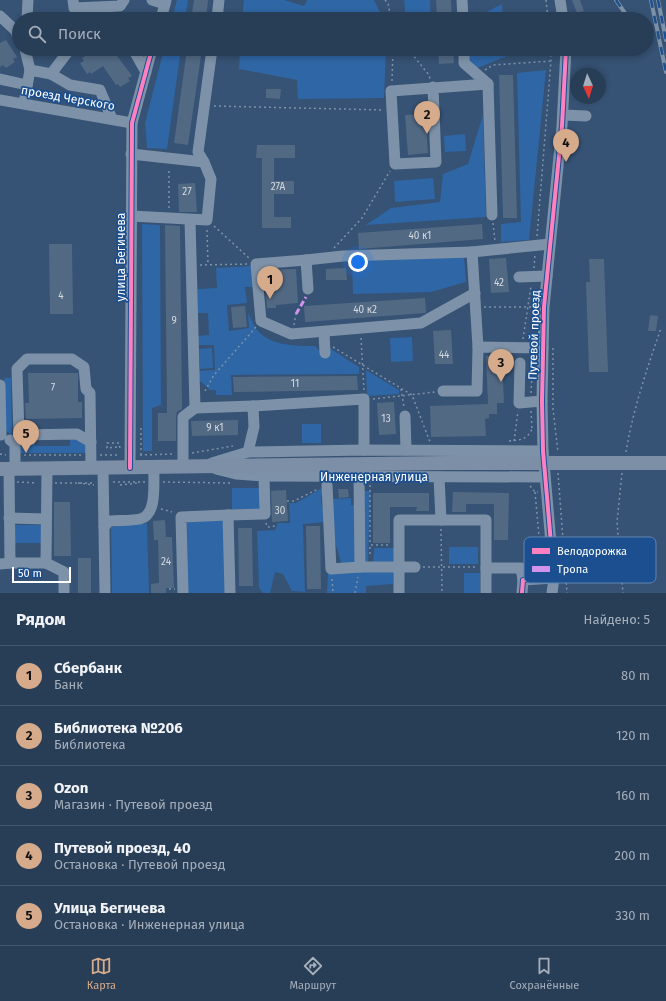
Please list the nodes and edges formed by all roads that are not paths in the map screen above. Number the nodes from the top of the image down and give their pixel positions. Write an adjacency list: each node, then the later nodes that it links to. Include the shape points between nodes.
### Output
1 (28, 0): 9 (street)
2 (73, 0): 3 (street, via 74,8 120,6)
3 (124, 0)
4 (152, 0): 8 (street)
5 (219, 0): 11 (street)
6 (462, 0): 12 (street)
7 (560, 0): 13 (street)
8 (166, 2): 10 (street)
9 (27, 12)
10 (163, 12)
11 (218, 12)
12 (462, 12)
13 (562, 12)
14 (0, 16): 15 (street)
15 (12, 26)
16 (27, 56): 23 (street)
17 (65, 56): 25 (street)
18 (137, 56): 24 (street)
19 (150, 56): 24 (street, улица Бегичева)
20 (211, 56): 37 (street, via 198,152)
21 (464, 56): 27 (street, via 464,63)
22 (566, 56): 32 (street, Путевой проезд)
23 (30, 70): 25 (street); 28 (street)
24 (146, 72): 35 (street, улица Бегичева)
25 (51, 74): 34 (street, via 70,85 100,90)
26 (0, 79): 28 (street)
27 (488, 84): 29 (street); 38 (street)
28 (27, 85): 31 (street)
29 (433, 87): 29 (street, via 392,91 395,164 436,162)
30 (0, 100): 31 (street, проезд Черского)
31 (24, 103): 34 (street, проезд Черского)
32 (563, 115): 33 (street); 41 (street, Путевой проезд)
33 (586, 116)
34 (112, 119): 35 (street, проезд Черского)
35 (132, 123): 36 (street, улица Бегичева)
36 (131, 154): 37 (street); 39 (street, улица Бегичева)
37 (204, 162): 40 (street, via 211,179 207,220)
38 (492, 215)
39 (131, 216): 40 (street); 67 (street, улица Бегичева)
40 (190, 220): 55 (street)
41 (550, 244): 42 (street); 44 (street, Путевой проезд)
42 (472, 252): 43 (street); 47 (street)
43 (306, 260): 46 (street); 47 (street, via 256,264 261,321 291,334 325,342 360,328 421,323)
44 (547, 276): 45 (street); 49 (street, Путевой проезд)
45 (519, 277)
46 (308, 289)
47 (475, 293): 48 (street)
48 (478, 347): 49 (street); 52 (street, via 477,391)
49 (538, 347): 53 (street, Путевой проезд)
50 (520, 363): 53 (street, via 519,403)
51 (0, 385): 57 (street)
52 (443, 391)
53 (537, 402): 61 (street, Путевой проезд)
54 (253, 406): 55 (street); 59 (street, via 364,400); 62 (street, via 254,427)
55 (195, 408): 69 (street, via 183,417)
56 (405, 416): 60 (street)
57 (1, 435): 63 (street)
58 (91, 442): 63 (street, via 77,434); 63 (street, via 90,394 86,389 84,366 72,359 27,359 17,370); 65 (street)
59 (364, 450): 60 (street, Инженерная улица); 62 (street, Инженерная улица)
60 (406, 450): 61 (street, Инженерная улица)
61 (543, 451): 74 (street, Путевой проезд)
62 (248, 452): 66 (street, Инженерная улица)
63 (12, 457): 70 (main road, Инженерная улица); 77 (street)
64 (666, 463): 66 (main road)
65 (95, 464): 67 (main road, Инженерная улица); 70 (main road, Инженерная улица); 80 (street)
66 (204, 466): 69 (main road, Инженерная улица); 71 (street, Инженерная улица, via 236,474)
67 (130, 468): 68 (main road, Инженерная улица)
68 (154, 468): 69 (main road, Инженерная улица); 80 (street, via 152,509 148,514 141,519 109,521)
69 (183, 468)
70 (47, 469): 78 (street)
71 (264, 476): 72 (street, Инженерная улица); 76 (street, via 265,514)
72 (359, 477): 73 (street, Инженерная улица); 84 (street)
73 (440, 477): 74 (street, Инженерная улица); 79 (street)
74 (545, 477): 81 (street, Путевой проезд)
75 (327, 485): 84 (street, via 332,569)
76 (228, 515): 93 (street, via 181,517); 94 (street)
77 (9, 518): 78 (street); 82 (street)
78 (46, 519): 83 (street)
79 (441, 520): 85 (street, via 399,520); 87 (street, via 486,520)
80 (104, 527): 92 (street)
81 (550, 537)
82 (5, 563): 83 (street)
83 (46, 563): 91 (street, via 64,572)
84 (365, 567): 85 (street)
85 (399, 567): 86 (street); 95 (street)
86 (415, 567)
87 (486, 568): 88 (street, via 521,568); 96 (street)
88 (523, 580): 97 (street)
89 (553, 583): 98 (street)
90 (555, 583): 99 (street)
91 (64, 593)
92 (105, 593)
93 (183, 593)
94 (230, 593)
95 (399, 593)
96 (486, 593)
97 (522, 593)
98 (552, 593)
99 (558, 593)

